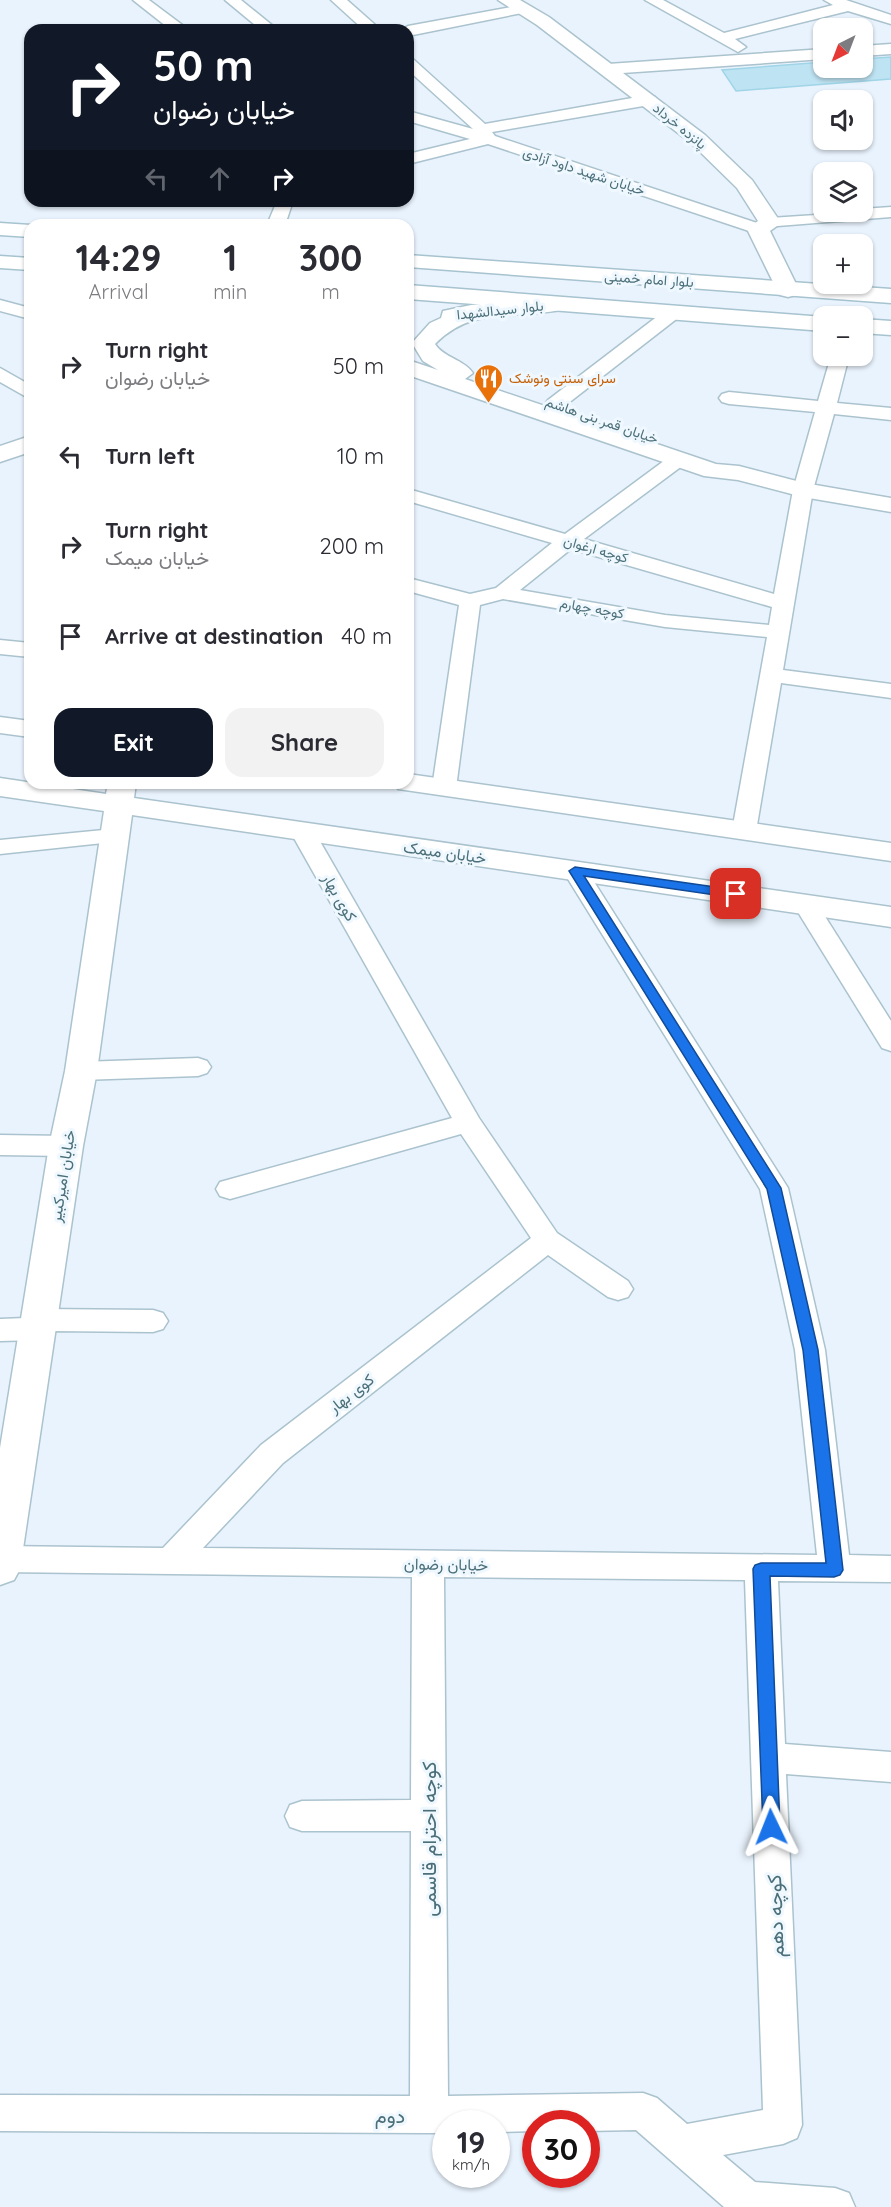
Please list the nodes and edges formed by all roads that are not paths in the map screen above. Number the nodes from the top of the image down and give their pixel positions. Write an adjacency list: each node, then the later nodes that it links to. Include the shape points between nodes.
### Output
1 (140, 0): 10 (street)
2 (232, 0): 11 (street)
3 (338, 0): 12 (street)
4 (684, 0): 7 (street)
5 (830, 0): 8 (street)
6 (511, 2): 13 (street); 20 (street, پانزده خرداد)
7 (657, 3): 14 (street)
8 (848, 6): 9 (street); 14 (street)
9 (891, 20)
10 (173, 24)
11 (262, 24)
12 (366, 24)
13 (414, 29)
14 (722, 38): 18 (street)
15 (891, 49): 16 (street)
16 (873, 50)
17 (813, 55): 18 (street)
18 (759, 58): 20 (street)
19 (414, 68): 23 (street)
20 (608, 69): 21 (street, پانزده خرداد)
21 (649, 100): 23 (street); 26 (street, پانزده خرداد, via 746,184)
22 (414, 117): 23 (street, خیابان شهید داود آزادی)
23 (486, 134): 24 (street); 26 (street, خیابان شهید داود آزادی)
24 (414, 157)
25 (891, 212): 26 (street)
26 (764, 226): 32 (street, پانزده خرداد)
27 (0, 229): 28 (street)
28 (24, 231)
29 (414, 261): 32 (street, بلوار امام خمینی)
30 (0, 262): 31 (street)
31 (24, 264)
32 (788, 290): 34 (street, بلوار امام خمینی)
33 (414, 292): 35 (street, بلوار امام خمینی)
34 (891, 296)
35 (557, 304): 38 (street, بلوار سیدالشهدا); 39 (street, بلوار امام خمینی)
36 (0, 305): 37 (street)
37 (24, 312)
38 (471, 312): 41 (street, بلوار سیدالشهدا); 49 (street, خیابان قمر بنی هاشم, via 431,333 423,343 431,356 458,372)
39 (673, 313): 40 (street, بلوار امام خمینی); 49 (street)
40 (813, 323)
41 (414, 325)
42 (873, 327): 43 (street)
43 (891, 328)
44 (837, 366): 50 (street)
45 (414, 370): 54 (street, خیابان قمر بنی هاشم)
46 (0, 374): 47 (street)
47 (24, 389)
48 (729, 398): 50 (street)
49 (555, 405): 56 (street, خیابان قمر بنی هاشم, via 713,458)
50 (826, 408): 51 (street); 58 (street)
51 (891, 414)
52 (24, 445): 53 (street)
53 (0, 455)
54 (679, 459): 56 (street, خیابان قمر بنی هاشم, via 713,471); 61 (street)
55 (24, 467): 57 (street)
56 (739, 473): 58 (street, خیابان قمر بنی هاشم)
57 (0, 477)
58 (803, 490): 60 (street, خیابان قمر بنی هاشم); 65 (street)
59 (414, 497): 61 (street, کوچه ارغوان)
60 (891, 504)
61 (568, 541): 63 (street); 65 (street, کوچه ارغوان)
62 (414, 586): 64 (street, کوچه چهارم)
63 (503, 593): 64 (street, کوچه چهارم); 66 (street, کوچه چهارم, via 665,621)
64 (470, 601): 75 (street)
65 (783, 603): 66 (street)
66 (779, 632): 69 (street)
67 (0, 647): 68 (street)
68 (24, 649)
69 (771, 675): 70 (street); 78 (street)
70 (891, 691)
71 (0, 725): 72 (street)
72 (24, 728)
73 (414, 784): 75 (street)
74 (0, 787): 76 (street, خیابان میمک)
75 (444, 788): 78 (street)
76 (118, 808): 77 (street, خیابان میمک); 79 (street); 86 (street, خیابان امیرکبیر)
77 (302, 831): 81 (street, خیابان میمک); 87 (street, کوی بهار)
78 (744, 831): 80 (street)
79 (0, 847)
80 (891, 852)
81 (575, 871): 82 (street, خیابان میمک); 101 (street, via 774,1188 810,1350)
82 (805, 904): 83 (street, خیابان میمک); 84 (street)
83 (891, 917)
84 (891, 1042)
85 (198, 1067): 86 (street)
86 (81, 1071): 89 (street, خیابان امیرکبیر)
87 (468, 1123): 90 (street); 91 (street, کوی بهار)
88 (0, 1145): 89 (street)
89 (66, 1146): 94 (street, خیابان امیرکبیر)
90 (230, 1189)
91 (547, 1240): 92 (street, کوی بهار); 97 (street, کوی بهار, via 272,1454)
92 (618, 1288)
93 (153, 1321): 94 (street)
94 (38, 1324): 95 (street); 96 (street, خیابان امیرکبیر)
95 (0, 1330)
96 (0, 1562): 97 (street, خیابان رضوان)
97 (170, 1562): 98 (street, خیابان رضوان)
98 (428, 1563): 99 (street, خیابان رضوان); 104 (street, کوچه احترام قاسمی)
99 (761, 1569): 101 (street, خیابان رضوان); 102 (street, کوچه دهم)
100 (891, 1569): 101 (street, خیابان رضوان)
101 (834, 1570)
102 (769, 1758): 103 (street); 108 (street, کوچه دهم, via 783,2125)
103 (891, 1767)
104 (428, 1815): 105 (street); 107 (street, کوچه احترام قاسمی)
105 (303, 1816)
106 (0, 2113): 107 (street, دوم)
107 (429, 2115): 108 (street, دوم, via 643,2111)
108 (682, 2145): 109 (street, دوم, via 747,2201)
109 (835, 2207)

